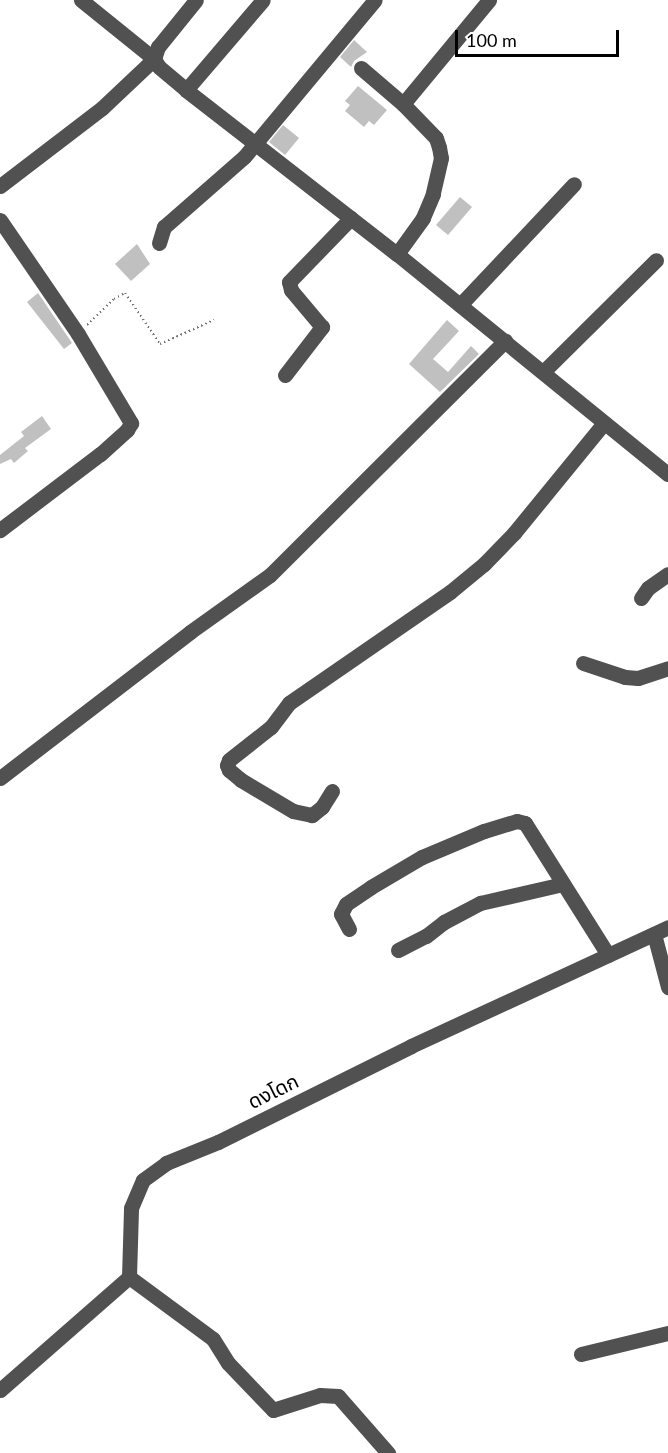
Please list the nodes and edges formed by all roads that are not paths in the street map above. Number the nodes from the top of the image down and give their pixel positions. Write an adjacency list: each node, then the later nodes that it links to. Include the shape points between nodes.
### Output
1 (81, 0): 6 (street)
2 (196, 0): 6 (street, via 158,47)
3 (262, 0): 8 (street)
4 (375, 0): 10 (street)
5 (489, 0): 9 (street)
6 (154, 58): 8 (street); 12 (street, via 102,108)
7 (360, 68): 9 (street)
8 (186, 90): 10 (street)
9 (403, 104): 16 (street, via 436,138 441,158 423,218)
10 (255, 144): 13 (street); 15 (street, via 164,227)
11 (574, 184): 18 (street)
12 (0, 186)
13 (351, 218): 16 (street); 21 (street, via 289,282 291,290 322,327)
14 (0, 220): 24 (street, via 130,419 130,427 100,454)
15 (159, 243)
16 (397, 254): 18 (street)
17 (656, 260): 20 (street)
18 (460, 305): 19 (street)
19 (506, 341): 20 (street); 29 (street, via 270,575)
20 (543, 372): 22 (street)
21 (285, 375)
22 (604, 423): 23 (street); 30 (street, via 484,564 450,592 289,703 271,727 227,765 242,780 293,811 312,815)
23 (668, 474)
24 (0, 530)
25 (668, 574): 26 (street)
26 (641, 598)
27 (583, 663): 28 (street, via 638,678)
28 (668, 668)
29 (0, 778)
30 (332, 791)
31 (563, 884): 32 (street, via 525,824 512,821 422,857 346,904 341,914); 34 (street, via 480,903); 35 (street)
32 (349, 929)
33 (661, 930): 35 (street, ดงโดก); 36 (street)
34 (398, 950)
35 (608, 955): 37 (street, ดงโดก, via 411,1046 218,1142 166,1163 143,1180 132,1208)
36 (668, 987)
37 (129, 1277): 40 (street); 41 (street, via 213,1339 228,1363 273,1410 313,1396 338,1396)
38 (668, 1332): 39 (street)
39 (582, 1354)
40 (0, 1389)
41 (388, 1453)

